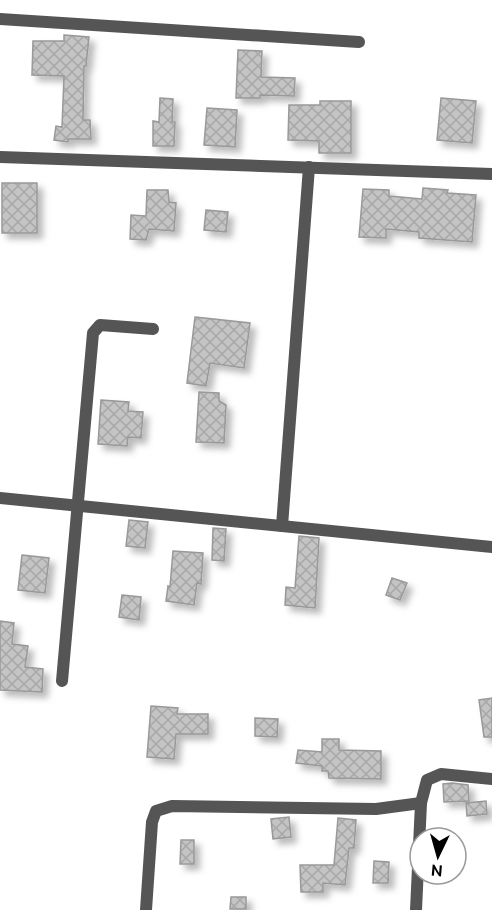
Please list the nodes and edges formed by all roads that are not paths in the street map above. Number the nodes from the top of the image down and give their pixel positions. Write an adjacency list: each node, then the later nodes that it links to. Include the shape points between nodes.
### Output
1 (0, 19): 2 (street)
2 (359, 42)
3 (0, 157): 4 (street)
4 (309, 167): 5 (street); 9 (street)
5 (492, 174)
6 (153, 329): 8 (street, via 100,325 93,333)
7 (0, 498): 8 (street)
8 (77, 506): 9 (street); 11 (street)
9 (282, 526): 10 (street)
10 (492, 547)
11 (62, 681)
12 (492, 779): 13 (street, via 441,774 427,780)
13 (421, 803): 14 (street, via 376,809 171,806 156,811); 15 (street)
14 (146, 910)
15 (416, 910)

